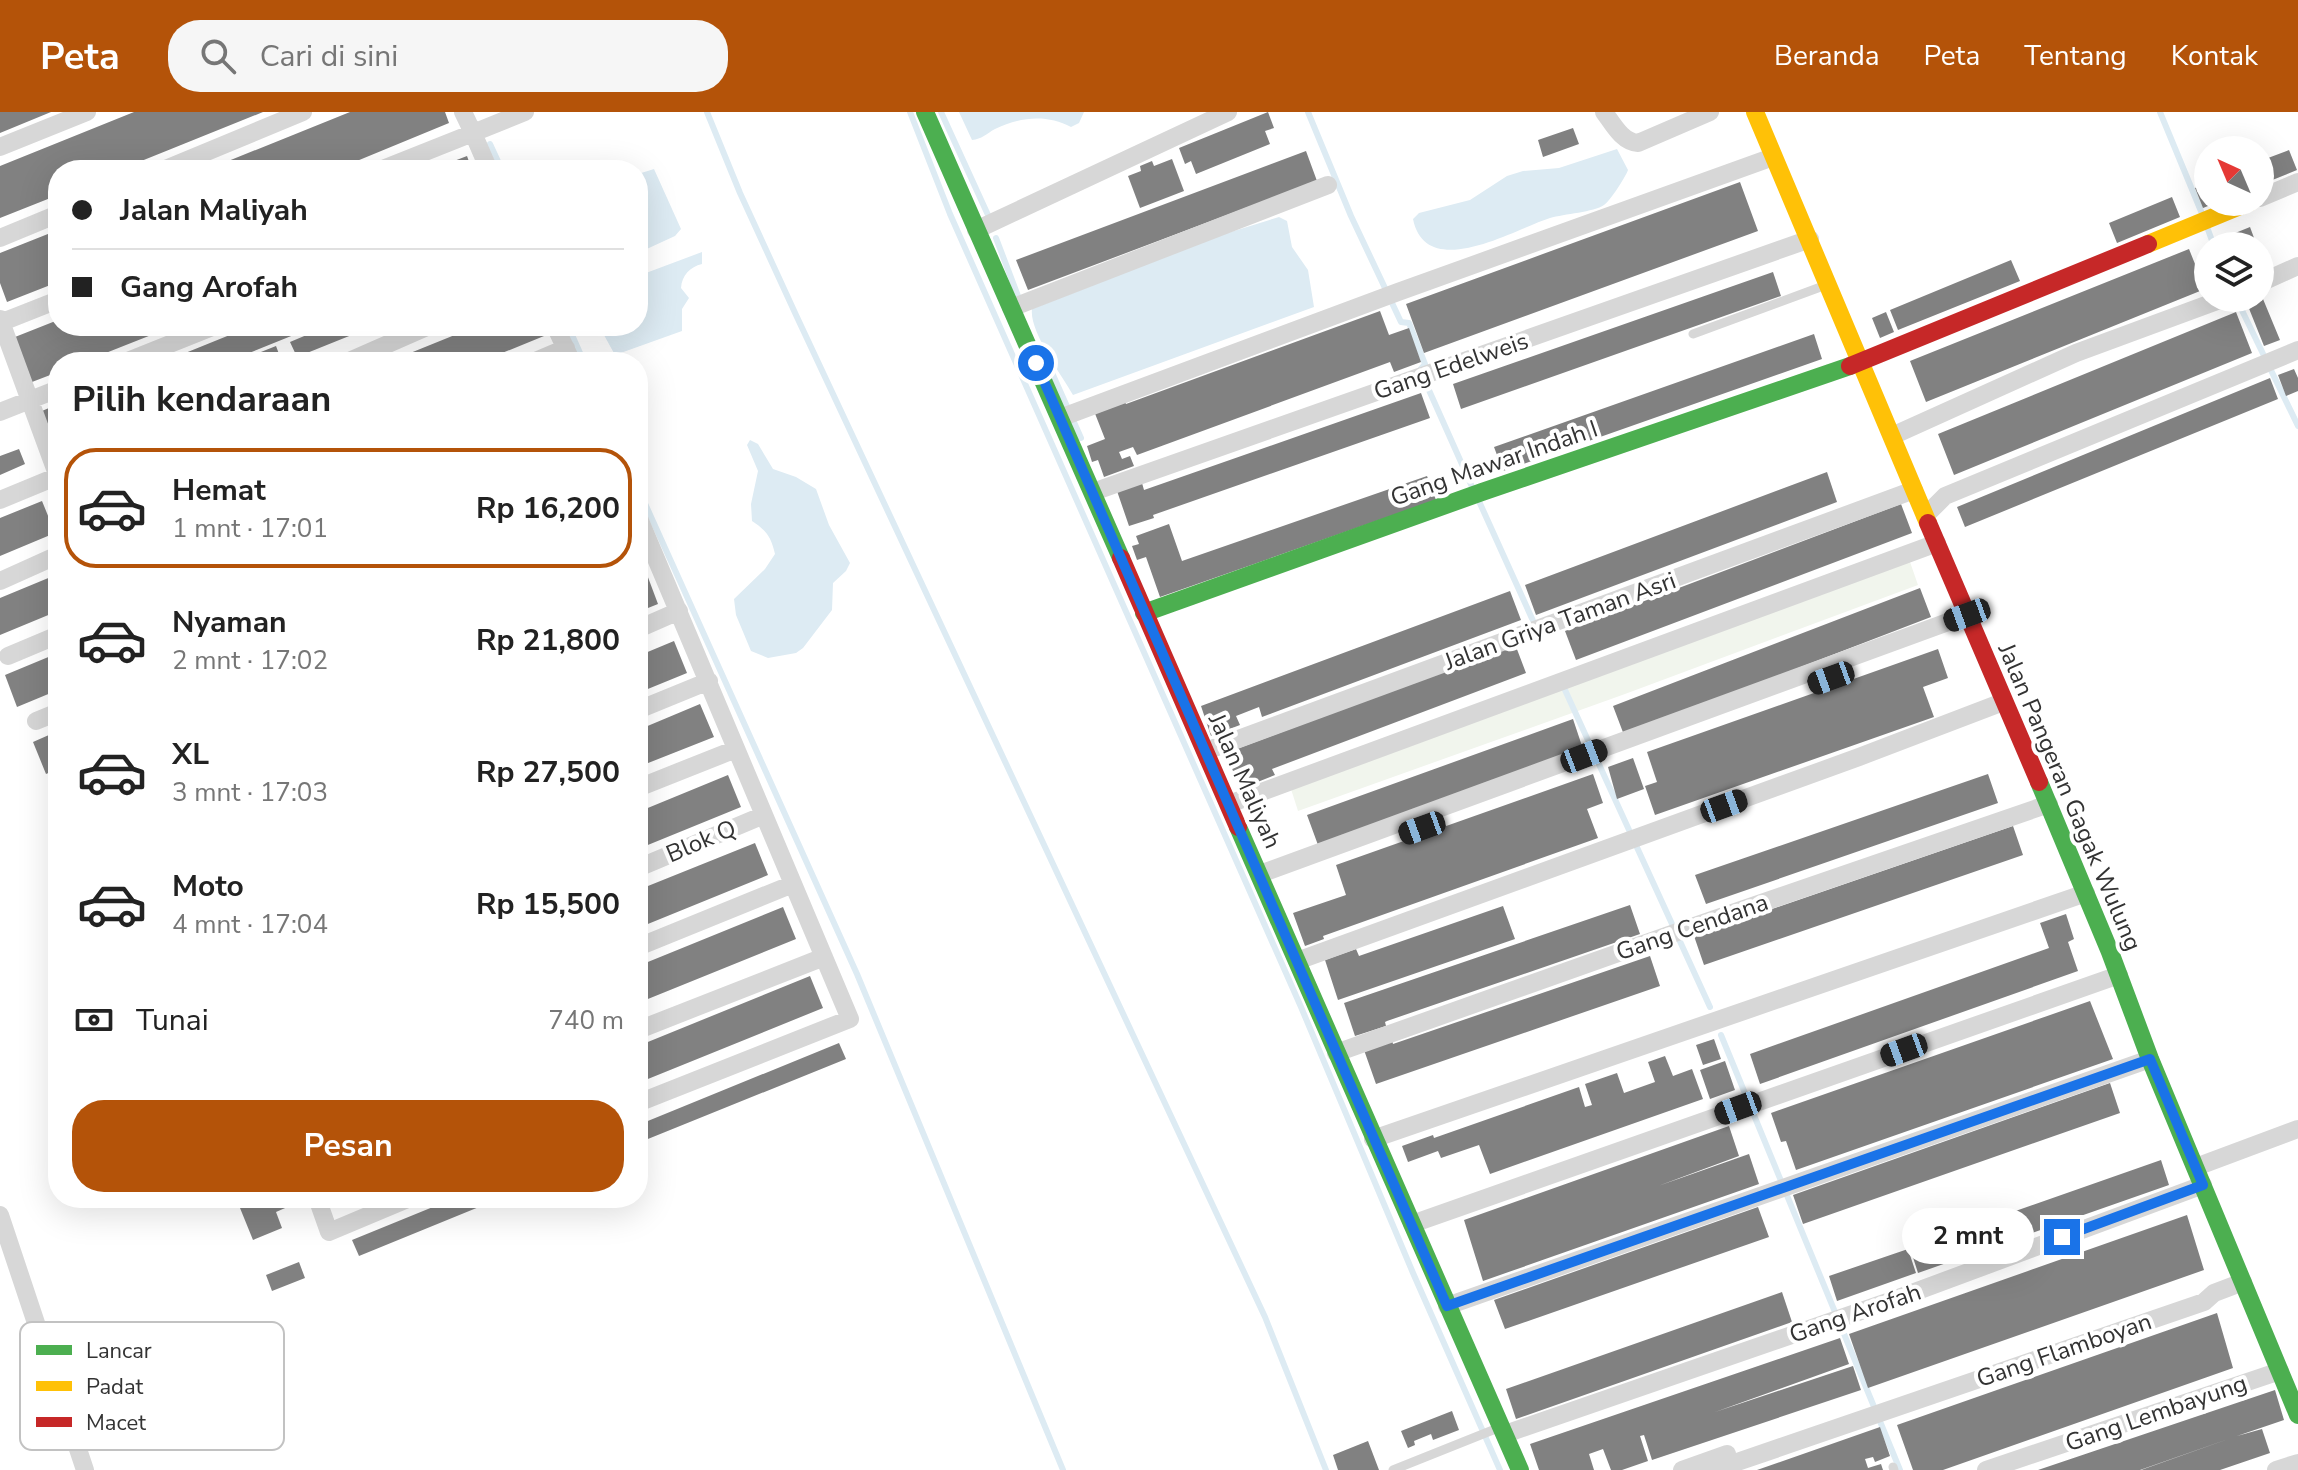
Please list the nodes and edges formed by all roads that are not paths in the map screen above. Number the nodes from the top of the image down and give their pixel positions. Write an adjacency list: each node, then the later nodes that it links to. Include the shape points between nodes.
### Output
1 (87, 112): 11 (street)
2 (303, 112): 13 (street)
3 (463, 112): 10 (street)
4 (925, 112): 21 (street, Jalan Maliyah)
5 (1228, 112): 21 (street)
6 (1604, 112): 7 (street, via 1624,137 1638,143)
7 (1710, 112)
8 (1755, 112): 12 (street, Jalan Pangeran Gagak Wulung)
9 (519, 114): 10 (street)
10 (477, 131): 14 (street); 15 (street)
11 (0, 147)
12 (1773, 157): 23 (street, Jalan Pangeran Gagak Wulung); 41 (street)
13 (187, 160)
14 (405, 160)
15 (486, 160)
16 (2298, 182): 18 (street)
17 (1328, 185): 28 (street)
18 (2274, 192)
19 (2216, 216): 37 (street, Gang Mawar Indah I)
20 (48, 218): 22 (street)
21 (976, 230): 28 (street, Jalan Maliyah)
22 (0, 238)
23 (1810, 239): 26 (street, Jalan Pangeran Gagak Wulung); 45 (street, Gang Edelweis)
24 (2298, 266): 25 (street)
25 (2274, 277)
26 (1829, 284): 31 (lane); 37 (street, Jalan Pangeran Gagak Wulung)
27 (48, 304): 30 (street)
28 (1019, 305): 41 (street, Jalan Maliyah)
29 (2194, 309): 42 (street, via 2076,353)
30 (1, 321): 39 (street)
31 (1693, 334)
32 (190, 336): 35 (street)
33 (406, 336): 36 (street)
34 (2298, 350): 48 (street, via 1945,496)
35 (150, 352)
36 (370, 352)
37 (1861, 362): 42 (street, Jalan Pangeran Gagak Wulung); 53 (street, Gang Mawar Indah I)
38 (48, 393): 39 (street)
39 (29, 401): 40 (street); 43 (street)
40 (0, 412)
41 (1069, 414): 45 (street, Jalan Maliyah)
42 (1892, 436): 46 (street, Jalan Pangeran Gagak Wulung)
43 (48, 451)
44 (48, 480): 47 (street)
45 (1099, 489): 53 (street, Jalan Maliyah)
46 (1914, 490): 48 (street, Jalan Pangeran Gagak Wulung); 64 (street, Jalan Griya Taman Asri)
47 (0, 500)
48 (1925, 516): 49 (street, Jalan Pangeran Gagak Wulung)
49 (1937, 543): 55 (street, Jalan Pangeran Gagak Wulung); 67 (street)
50 (648, 557): 54 (street)
51 (48, 559): 52 (street)
52 (0, 581)
53 (1151, 610): 64 (street, Jalan Maliyah)
54 (679, 611): 56 (street); 59 (street)
55 (1969, 621): 60 (street, Jalan Pangeran Gagak Wulung); 71 (street)
56 (648, 625)
57 (48, 639): 58 (street)
58 (8, 656)
59 (709, 681): 61 (street); 65 (street)
60 (2003, 702): 68 (street, Jalan Pangeran Gagak Wulung); 76 (street)
61 (648, 706)
62 (48, 716): 63 (street)
63 (36, 721)
64 (1213, 748): 67 (street, Jalan Maliyah)
65 (736, 749): 66 (street); 69 (street)
66 (648, 784)
67 (1237, 801): 71 (street, Jalan Maliyah)
68 (2049, 804): 73 (street, Jalan Pangeran Gagak Wulung); 79 (street, Gang Cendana)
69 (764, 815): 70 (street, Blok Q); 72 (street)
70 (648, 864)
71 (1270, 877): 76 (street, Jalan Maliyah)
72 (793, 884): 74 (street); 75 (street)
73 (2086, 893): 77 (street, Jalan Pangeran Gagak Wulung); 83 (street)
74 (648, 943)
75 (824, 957): 78 (street); 81 (street, via 850,1019)
76 (1304, 959): 79 (street, Jalan Maliyah)
77 (2119, 975): 80 (street, Jalan Pangeran Gagak Wulung); 88 (street)
78 (648, 1026)
79 (1342, 1051): 83 (street, Jalan Maliyah)
80 (2150, 1059): 84 (street, Jalan Pangeran Gagak Wulung); 90 (street)
81 (648, 1099)
82 (2298, 1129): 84 (street, Gang Arofah)
83 (1373, 1139): 88 (street, Jalan Maliyah)
84 (2199, 1176): 89 (street, Jalan Pangeran Gagak Wulung); 95 (street, Gang Arofah, via 1846,1316)
85 (321, 1208): 86 (street, via 329,1232)
86 (386, 1208)
87 (0, 1215): 91 (street)
88 (1419, 1221): 90 (street, Jalan Maliyah)
89 (2243, 1282): 92 (street, Jalan Pangeran Gagak Wulung); 93 (street, Gang Flamboyan, via 2204,1302)
90 (1455, 1304): 95 (street, Jalan Maliyah)
91 (36, 1322)
92 (2280, 1371): 94 (street, Jalan Pangeran Gagak Wulung); 103 (street, Gang Lembayung)
93 (1875, 1409): 101 (street); 102 (street, Gang Flamboyan)
94 (2298, 1415)
95 (1501, 1431): 99 (lane); 100 (street, Jalan Maliyah)
96 (78, 1450): 98 (street)
97 (2298, 1463): 104 (street)
98 (85, 1470)
99 (1393, 1470)
100 (1520, 1470)
101 (1682, 1470)
102 (1714, 1470)
103 (1986, 1470)
104 (2276, 1470)

